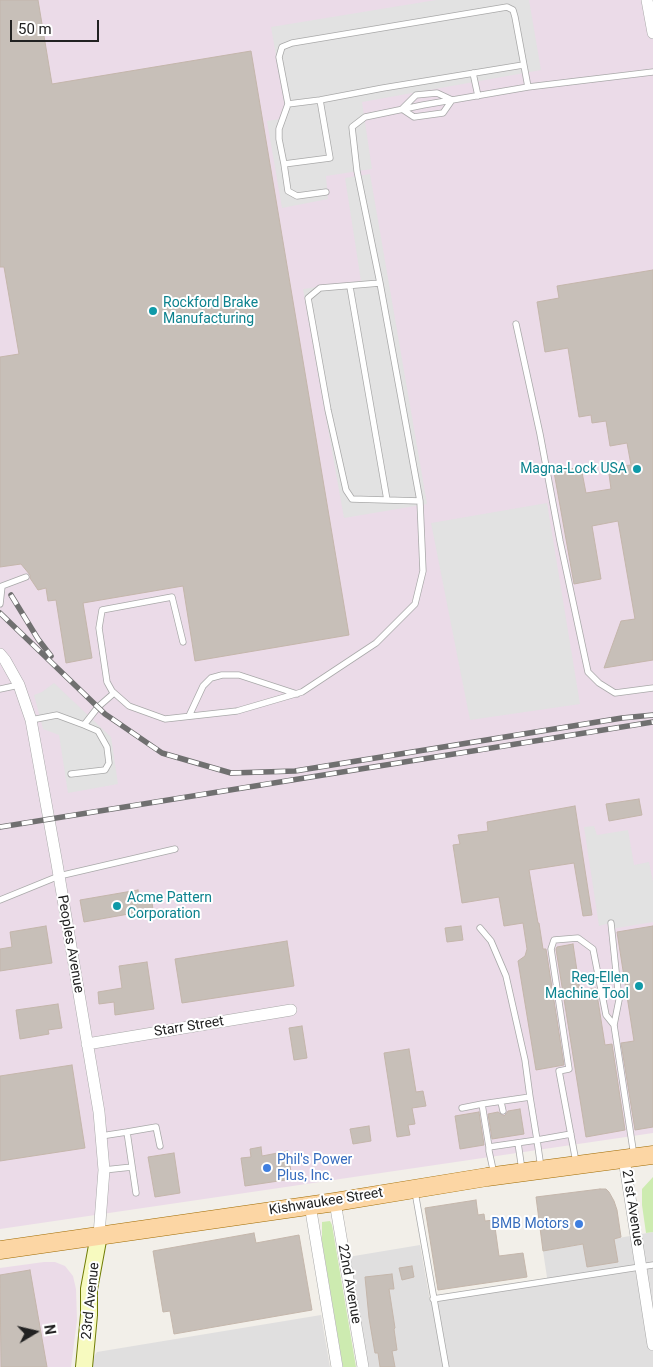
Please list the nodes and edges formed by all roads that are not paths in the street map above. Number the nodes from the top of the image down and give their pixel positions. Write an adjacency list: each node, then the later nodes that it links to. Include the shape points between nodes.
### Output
1 (647, 0): 2 (street)
2 (653, 33)
3 (523, 65): 5 (lane); 6 (lane); 10 (lane, via 515,17 513,10 507,7 329,36 282,47 279,57)
4 (653, 72): 6 (lane)
5 (473, 73): 7 (lane); 8 (lane)
6 (528, 88): 7 (lane)
7 (478, 96): 9 (lane)
8 (320, 100): 10 (lane); 12 (lane, via 330,158)
9 (452, 100): 11 (lane); 11 (lane, via 437,93 416,95); 11 (lane, via 443,113 414,117)
10 (288, 104): 12 (lane, via 279,129)
11 (402, 109): 14 (lane, via 365,117 352,127 357,171)
12 (284, 164): 13 (lane, via 288,191 297,196)
13 (326, 192)
14 (380, 284): 15 (lane); 18 (lane)
15 (350, 287): 17 (lane); 17 (lane, via 320,288 308,298 346,490 352,499)
16 (516, 324): 24 (lane, via 588,672 615,694)
17 (387, 500): 18 (lane)
18 (420, 501): 27 (lane, via 423,571 415,604 376,643)
19 (26, 576): 20 (lane, via 2,586)
20 (0, 604)
21 (183, 642): 26 (lane, via 172,597 102,610 99,628 107,682)
22 (3, 657): 23 (street, Peoples Avenue)
23 (19, 685): 25 (lane); 29 (street, Peoples Avenue)
24 (653, 688)
25 (0, 689)
26 (114, 693): 28 (lane, via 129,706 165,719); 30 (lane)
27 (297, 694): 28 (lane, via 237,711); 28 (lane, via 239,675 222,675 211,678 203,686)
28 (189, 716)
29 (31, 720): 30 (lane, via 57,715); 33 (street, Peoples Avenue)
30 (84, 725): 31 (lane, via 98,731 107,747 109,763 105,770)
31 (71, 774)
32 (175, 849): 33 (lane)
33 (59, 876): 34 (lane); 39 (street, Peoples Avenue)
34 (0, 900)
35 (611, 923): 38 (lane, via 619,1000)
36 (480, 928): 40 (lane, via 491,941 506,976)
37 (291, 1010): 39 (street, Starr Street)
38 (614, 1025): 46 (lane, via 606,1015 593,949 578,938 554,940 551,949 569,1069 560,1071); 55 (lane)
39 (88, 1044): 47 (street, Peoples Avenue)
40 (530, 1097): 41 (lane); 49 (lane)
41 (501, 1102): 42 (lane); 44 (lane)
42 (482, 1104): 43 (lane); 53 (lane)
43 (462, 1108)
44 (503, 1111)
45 (127, 1132): 47 (lane); 52 (lane, via 156,1127); 57 (lane)
46 (571, 1134): 49 (lane); 56 (lane)
47 (101, 1136): 58 (street, Peoples Avenue)
48 (507, 1137): 51 (lane)
49 (537, 1140): 50 (lane); 59 (lane)
50 (518, 1143): 51 (lane); 60 (lane)
51 (508, 1144): 53 (lane)
52 (160, 1146)
53 (488, 1147): 61 (lane)
54 (653, 1155): 55 (main road, Kishwaukee Street)
55 (629, 1158): 56 (main road, Kishwaukee Street); 69 (street, 21st Avenue)
56 (576, 1165): 59 (main road, Kishwaukee Street)
57 (132, 1167): 58 (lane); 63 (lane)
58 (104, 1170): 66 (street, Peoples Avenue)
59 (541, 1170): 60 (main road, Kishwaukee Street)
60 (523, 1172): 61 (main road, Kishwaukee Street)
61 (494, 1176): 62 (main road, Kishwaukee Street)
62 (414, 1188): 64 (main road, Kishwaukee Street); 70 (lane)
63 (136, 1193)
64 (335, 1202): 65 (main road, Kishwaukee Street); 74 (street, 22nd Avenue)
65 (310, 1205): 66 (main road, Kishwaukee Street); 73 (street, 22nd Avenue)
66 (99, 1235): 67 (main road, Kishwaukee Street); 72 (street, 23rd Avenue, via 89,1289)
67 (0, 1250)
68 (653, 1265): 69 (lane)
69 (641, 1266): 70 (lane); 71 (street, 21st Avenue)
70 (433, 1299): 75 (lane)
71 (653, 1346)
72 (84, 1367)
73 (337, 1367)
74 (363, 1367)
75 (446, 1367)

